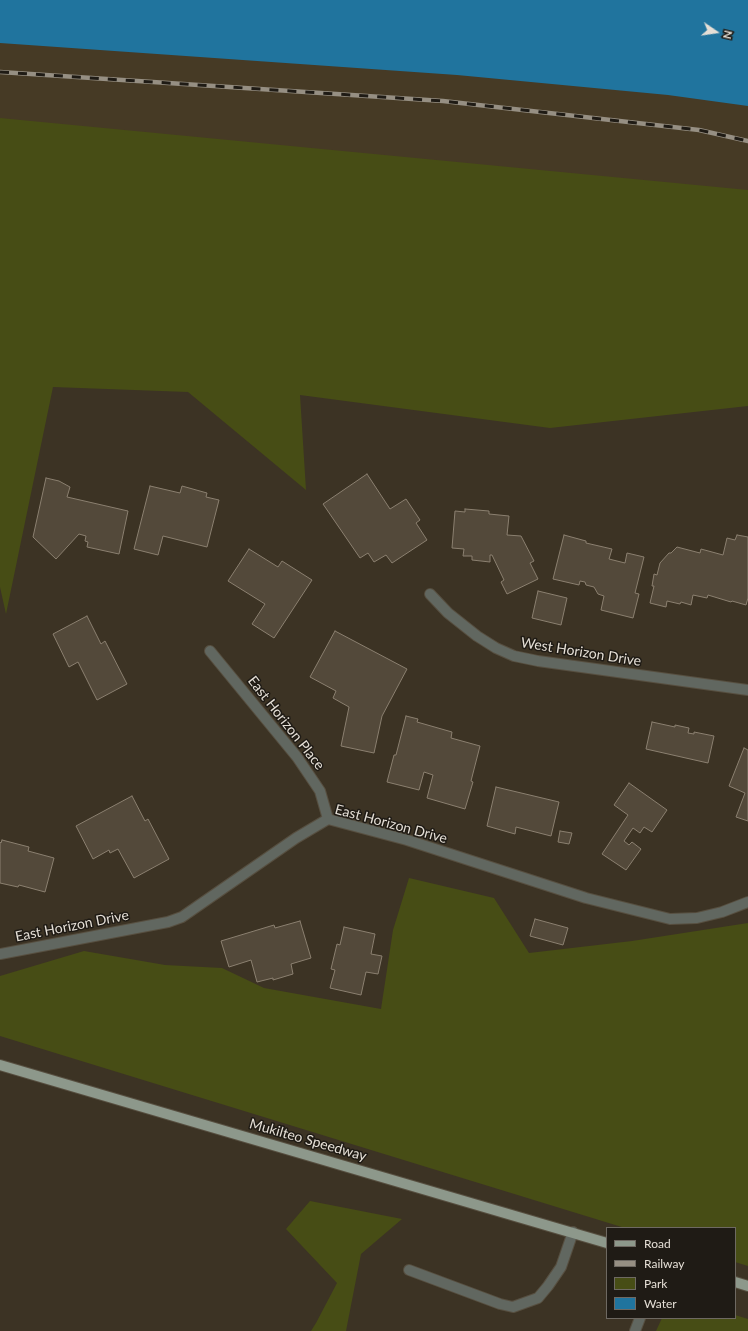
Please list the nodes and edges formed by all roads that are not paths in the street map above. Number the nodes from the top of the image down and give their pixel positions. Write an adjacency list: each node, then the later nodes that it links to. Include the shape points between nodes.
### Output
1 (430, 594): 3 (street, West Horizon Drive, via 476,636 514,656)
2 (210, 651): 4 (street, East Horizon Place, via 297,757 320,791)
3 (748, 690)
4 (328, 819): 5 (street, East Horizon Drive, via 407,840 586,898 670,919 697,918); 6 (street, East Horizon Drive, via 296,838 182,917 168,922)
5 (748, 902)
6 (0, 954)
7 (0, 1065): 8 (main road, Mukilteo Speedway)
8 (573, 1232): 9 (main road, Mukilteo Speedway); 10 (street, via 561,1267 548,1286 538,1298 513,1307)
9 (606, 1242)
10 (409, 1270)
11 (736, 1282): 12 (main road)
12 (748, 1286)
13 (640, 1319): 14 (street)
14 (635, 1331)

